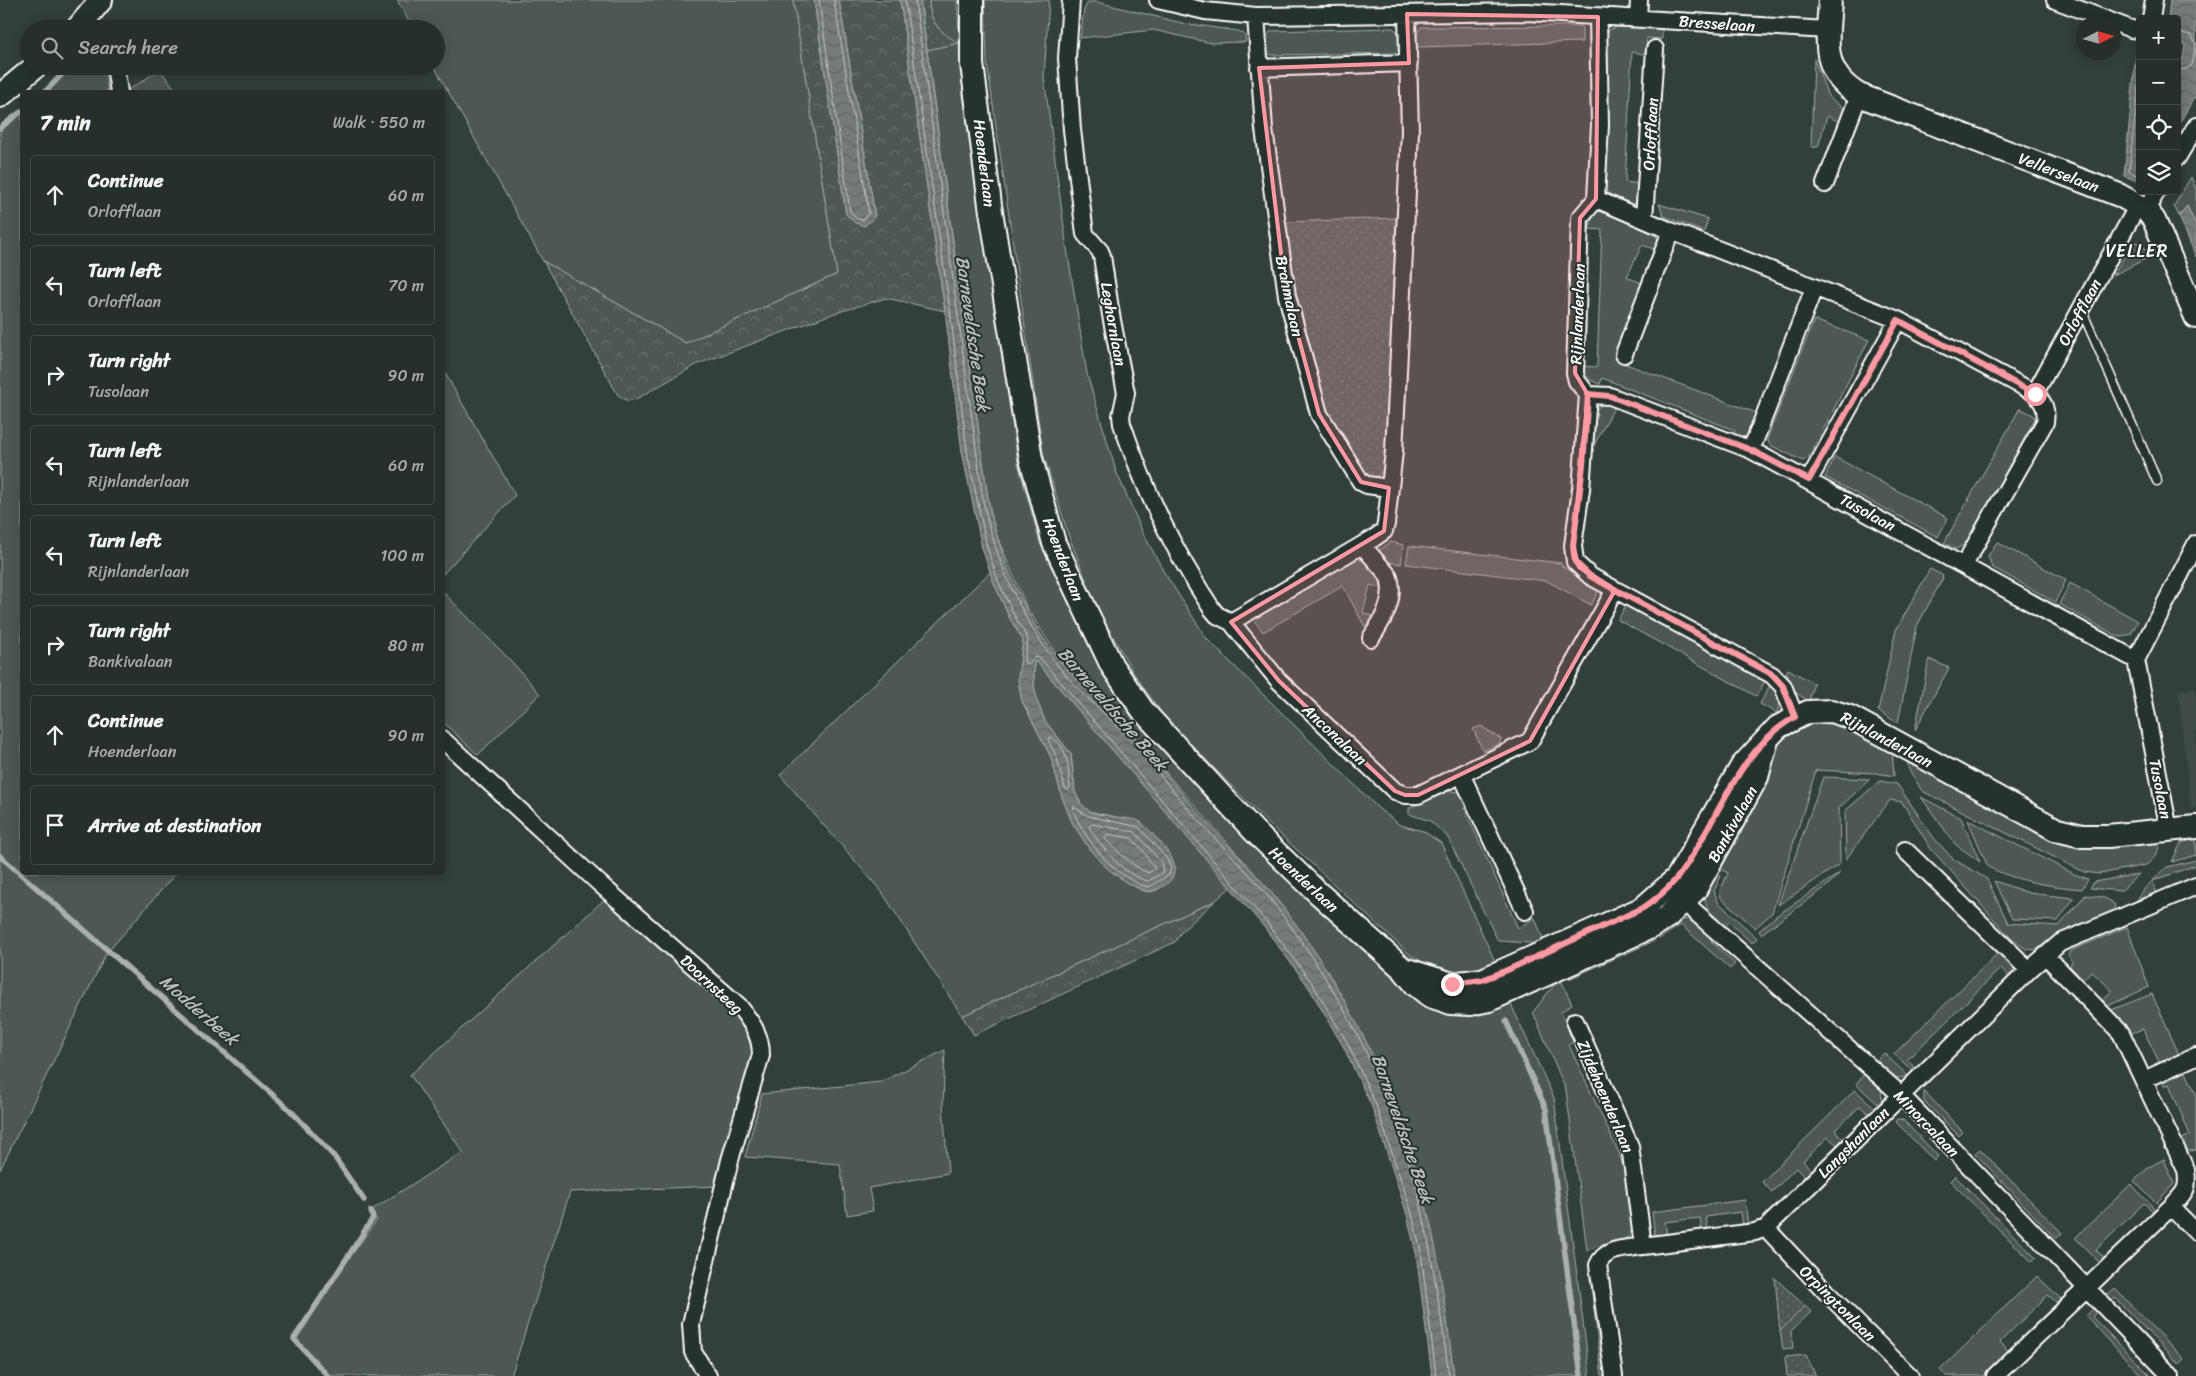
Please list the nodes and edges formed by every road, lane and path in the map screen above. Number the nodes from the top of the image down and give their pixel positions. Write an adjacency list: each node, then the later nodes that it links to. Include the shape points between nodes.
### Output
1 (101, 0): 14 (street)
2 (972, 0): 62 (street, Hoenderlaan, via 972,64 1030,459 1054,543 1081,605 1112,666 1144,712 1268,845)
3 (1071, 0): 47 (street, Leghornlaan, via 1067,58 1073,139 1085,234 1102,256 1126,393 1122,424 1140,478 1165,531 1212,609)
4 (1158, 0): 11 (street, Bresselaan, via 1205,11)
5 (1639, 0): 13 (street)
6 (1830, 0): 15 (street, Vellerselaan)
7 (2055, 0): 16 (street)
8 (2154, 0): 10 (street)
9 (1407, 14): 11 (street, Bresselaan); 12 (street, Bresselaan, via 1527,12); 18 (street)
10 (2152, 15)
11 (1256, 16): 19 (street, Brahmalaan)
12 (1598, 17): 13 (street, Bresselaan); 28 (street, via 1600,125)
13 (1638, 19): 15 (street, Bresselaan)
14 (87, 20)
15 (1828, 30): 23 (street, Vellerselaan, via 1828,48 1835,75)
16 (2136, 30)
17 (1655, 49): 30 (street, Orlofflaan)
18 (1408, 63): 19 (street); 42 (street, via 1410,132 1394,451)
19 (1259, 68): 42 (street, Brahmalaan, via 1285,287 1320,414 1361,482)
20 (25, 75): 24 (street)
21 (116, 75): 22 (street)
22 (119, 90)
23 (1858, 95): 27 (street); 29 (street, Vellerselaan, via 2119,195)
24 (0, 96)
25 (2196, 126): 26 (street)
26 (2181, 151)
27 (1825, 184)
28 (1596, 199): 30 (street); 37 (street, Rijnlanderlaan, via 1580,218 1575,373 1577,381)
29 (2147, 202): 33 (street, Orlofflaan); 34 (street)
30 (1644, 219): 31 (street)
31 (1671, 231): 32 (street); 36 (street)
32 (1814, 288): 35 (street); 39 (street)
33 (2081, 309): 38 (street, Orlofflaan); 41 (lane)
34 (2196, 317)
35 (1898, 320): 38 (street); 40 (street)
36 (1624, 354)
37 (1588, 394): 39 (street, Tusolaan, via 1610,396); 46 (street, via 1573,557 1585,572)
38 (2035, 394): 45 (street, via 2044,402 2045,422)
39 (1751, 450): 40 (street, Tusolaan)
40 (1809, 480): 45 (street, Tusolaan)
41 (2156, 481)
42 (1389, 488): 44 (street, via 1384,531)
43 (2196, 544): 49 (street)
44 (1362, 545): 47 (street); 48 (street, via 1391,580 1387,614)
45 (1964, 565): 49 (street, Tusolaan)
46 (1615, 590): 50 (street, via 1772,674 1783,686); 53 (street, Anconalaan, via 1530,741)
47 (1231, 622): 53 (street, Anconalaan, via 1279,681 1395,791 1418,795)
48 (1371, 638)
49 (2136, 660): 55 (street, Tusolaan)
50 (1795, 717): 51 (street, Bankivalaan, via 1778,727); 55 (street, Rijnlanderlaan, via 1821,710 1850,717 2056,830 2082,836 2108,836)
51 (1767, 740): 58 (street, Bankivalaan, via 1742,766 1692,855); 59 (street, Bankivalaan, via 1757,777 1709,866)
52 (445, 741): 74 (street, Doornsteeg, via 600,884 739,1006 757,1030 761,1055 730,1160 691,1324 693,1352)
53 (1462, 776): 60 (street)
54 (2196, 827): 55 (street, Rijnlanderlaan)
55 (2169, 830)
56 (1905, 850): 63 (street)
57 (2196, 886): 61 (street, Langshanlaan, via 2060,943)
58 (1668, 887): 59 (street, Minorcalaan); 62 (street, Hoenderlaan, via 1643,908 1482,980 1452,984)
59 (1684, 902): 62 (street, Hoenderlaan, via 1651,927 1489,1000 1470,1004 1430,996); 67 (street, Minorcalaan)
60 (1525, 911)
61 (2046, 956): 63 (street, Langshanlaan); 66 (street, via 2121,1033)
62 (1404, 969)
63 (2029, 970): 67 (street, Langshanlaan)
64 (1575, 1022): 72 (street, Zijdehoenderlaan, via 1630,1146)
65 (2196, 1056): 66 (street)
66 (2144, 1080): 68 (street)
67 (1901, 1095): 70 (street, Langshanlaan); 73 (street, Minorcalaan)
68 (2191, 1165): 69 (street, via 2186,1191)
69 (2171, 1207): 71 (street); 73 (street)
70 (1766, 1228): 72 (street); 76 (street, Orpingtonlaan)
71 (2196, 1232)
72 (1643, 1246): 75 (street, via 1610,1251 1601,1257 1598,1265)
73 (2085, 1287): 77 (street); 78 (street, Minorcalaan)
74 (708, 1376)
75 (1614, 1376)
76 (1910, 1376)
77 (1995, 1376)
78 (2171, 1376)

